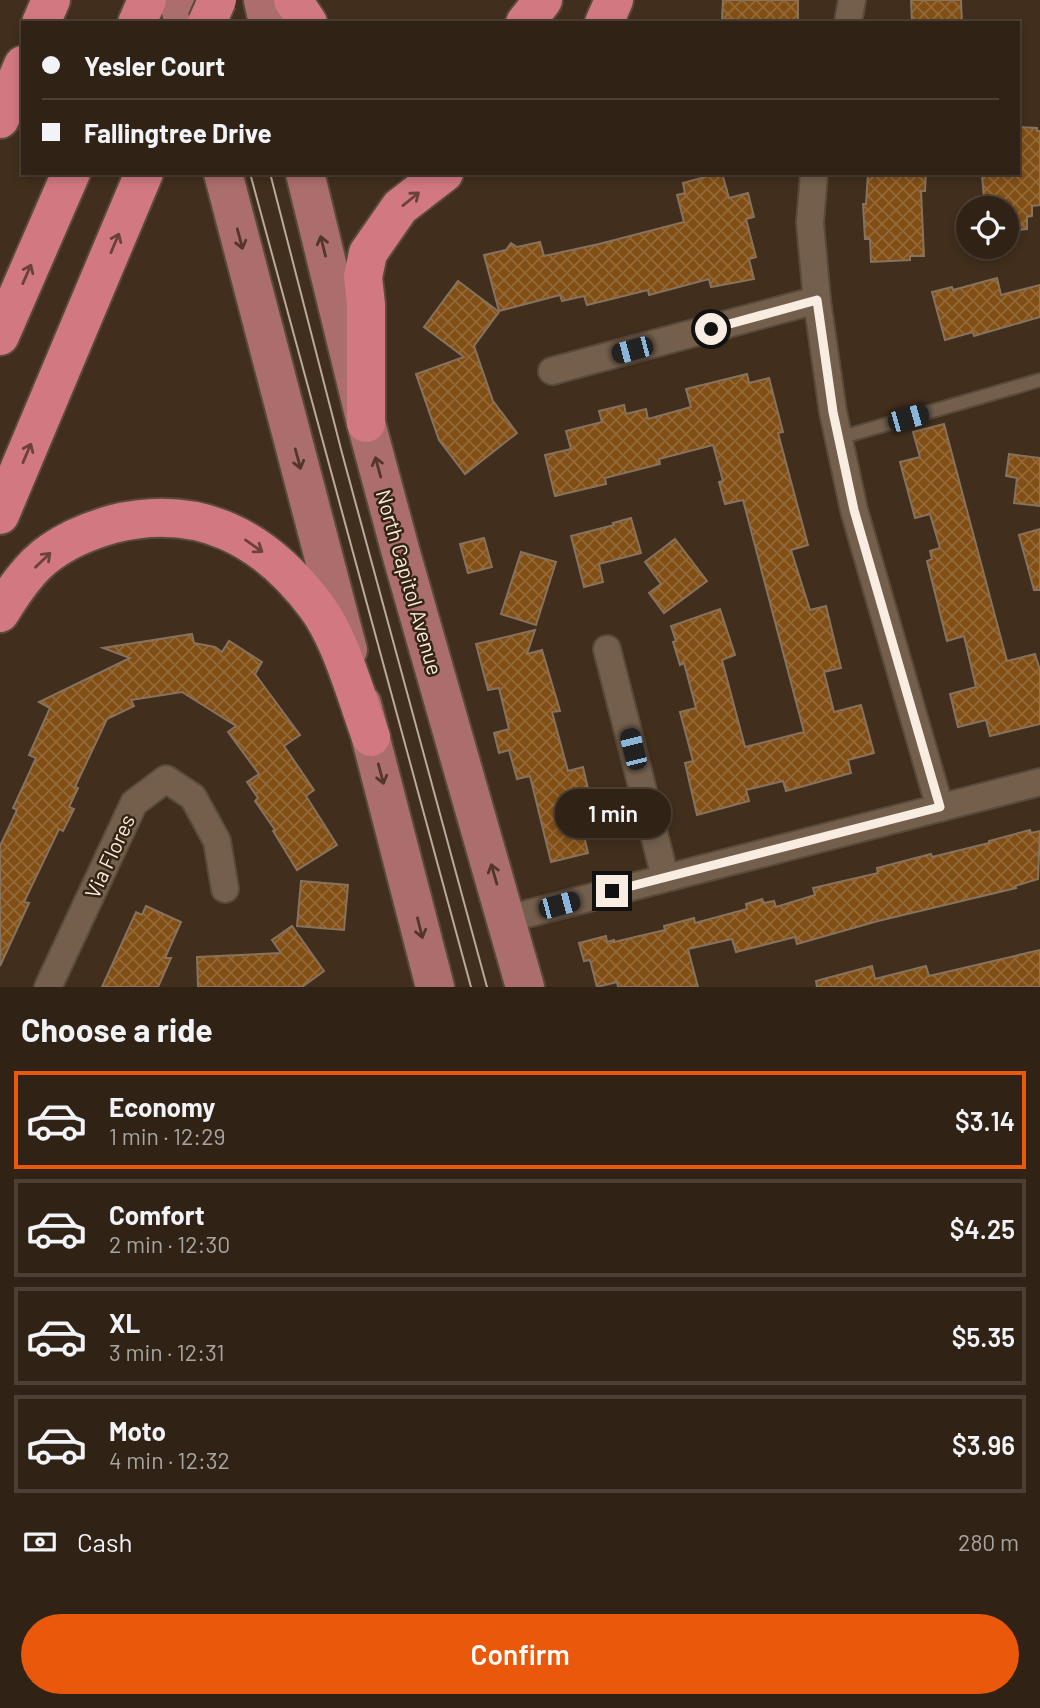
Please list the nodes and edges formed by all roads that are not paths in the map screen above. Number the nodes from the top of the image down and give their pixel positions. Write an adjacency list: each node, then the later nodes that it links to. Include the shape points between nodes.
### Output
1 (51, 0): 10 (highway)
2 (147, 0): 11 (highway)
3 (178, 0): 12 (main road)
4 (217, 0): 13 (highway, bridge)
5 (263, 0): 14 (main road)
6 (293, 0): 15 (highway)
7 (543, 0): 16 (highway)
8 (614, 0): 17 (highway)
9 (852, 0): 18 (street)
10 (42, 21)
11 (137, 21)
12 (183, 21)
13 (208, 21)
14 (268, 21)
15 (307, 21)
16 (527, 21)
17 (605, 21)
18 (848, 21)
19 (21, 70): 20 (highway)
20 (0, 119)
21 (70, 175): 28 (highway, one-way to 21)
22 (143, 175): 33 (highway, one-way to 22)
23 (224, 175): 36 (main road, one-way to 36)
24 (305, 175): 31 (main road, North Capitol Avenue, one-way to 24)
25 (441, 175): 31 (highway, one-way to 25, via 363,277 368,253 400,208)
26 (814, 175): 27 (street, via 810,223)
27 (817, 300): 29 (street); 32 (street)
28 (0, 337)
29 (552, 371)
30 (1040, 380): 32 (lane)
31 (366, 423): 41 (main road, North Capitol Avenue, one-way to 31)
32 (839, 438): 38 (street, via 854,510)
33 (0, 515)
34 (0, 613): 36 (highway, one-way to 36, via 49,553 78,536 138,518 168,517 230,531 270,558 316,605 330,628)
35 (607, 649): 39 (street)
36 (371, 737): 43 (main road, one-way to 43)
37 (1040, 782): 38 (street)
38 (940, 807): 39 (street)
39 (665, 877): 41 (street)
40 (225, 888): 42 (street, Via Flores, via 217,841 193,797 166,779 134,803)
41 (507, 919): 44 (main road, North Capitol Avenue)
42 (48, 987)
43 (435, 987)
44 (525, 987)

